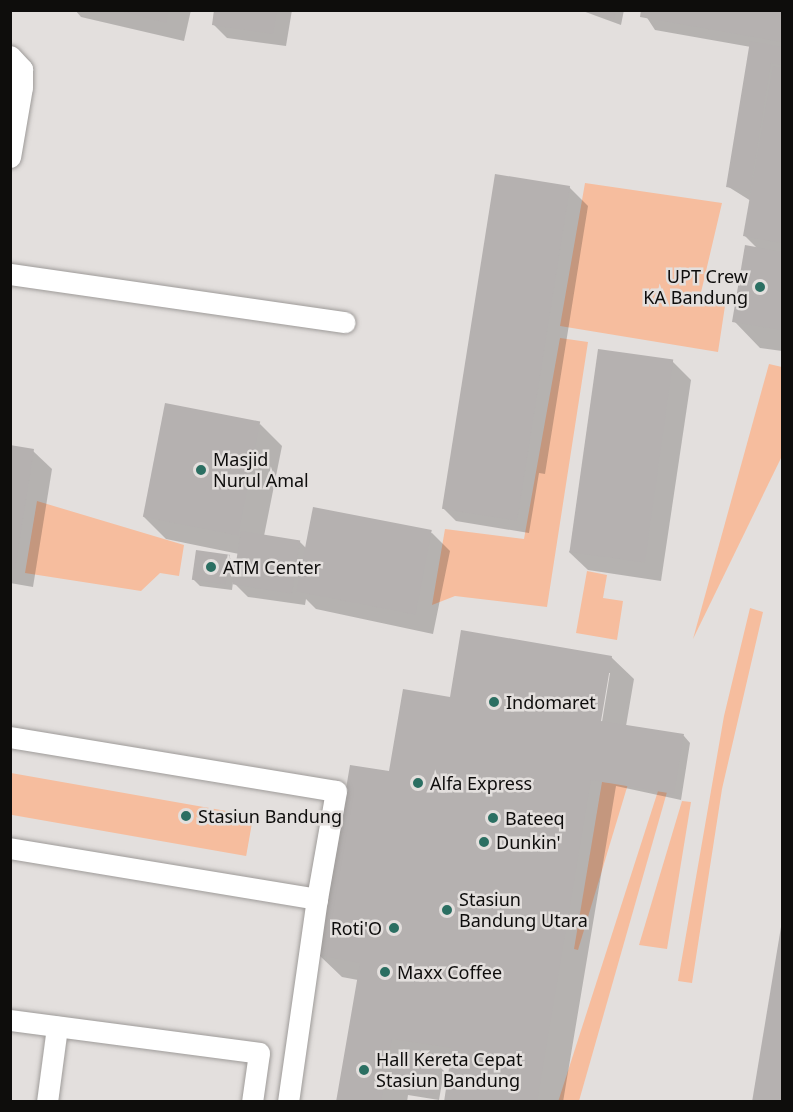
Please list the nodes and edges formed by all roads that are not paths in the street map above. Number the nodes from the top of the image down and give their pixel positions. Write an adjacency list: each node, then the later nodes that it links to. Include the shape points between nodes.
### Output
1 (10, 56): 2 (lane, via 22,69)
2 (10, 157)
3 (10, 274): 4 (lane)
4 (345, 322)
5 (10, 737): 7 (lane, via 336,791)
6 (10, 848): 7 (lane)
7 (317, 899): 12 (lane)
8 (10, 1020): 9 (lane)
9 (57, 1027): 10 (lane); 11 (lane, via 259,1053)
10 (47, 1101)
11 (252, 1101)
12 (288, 1101)

